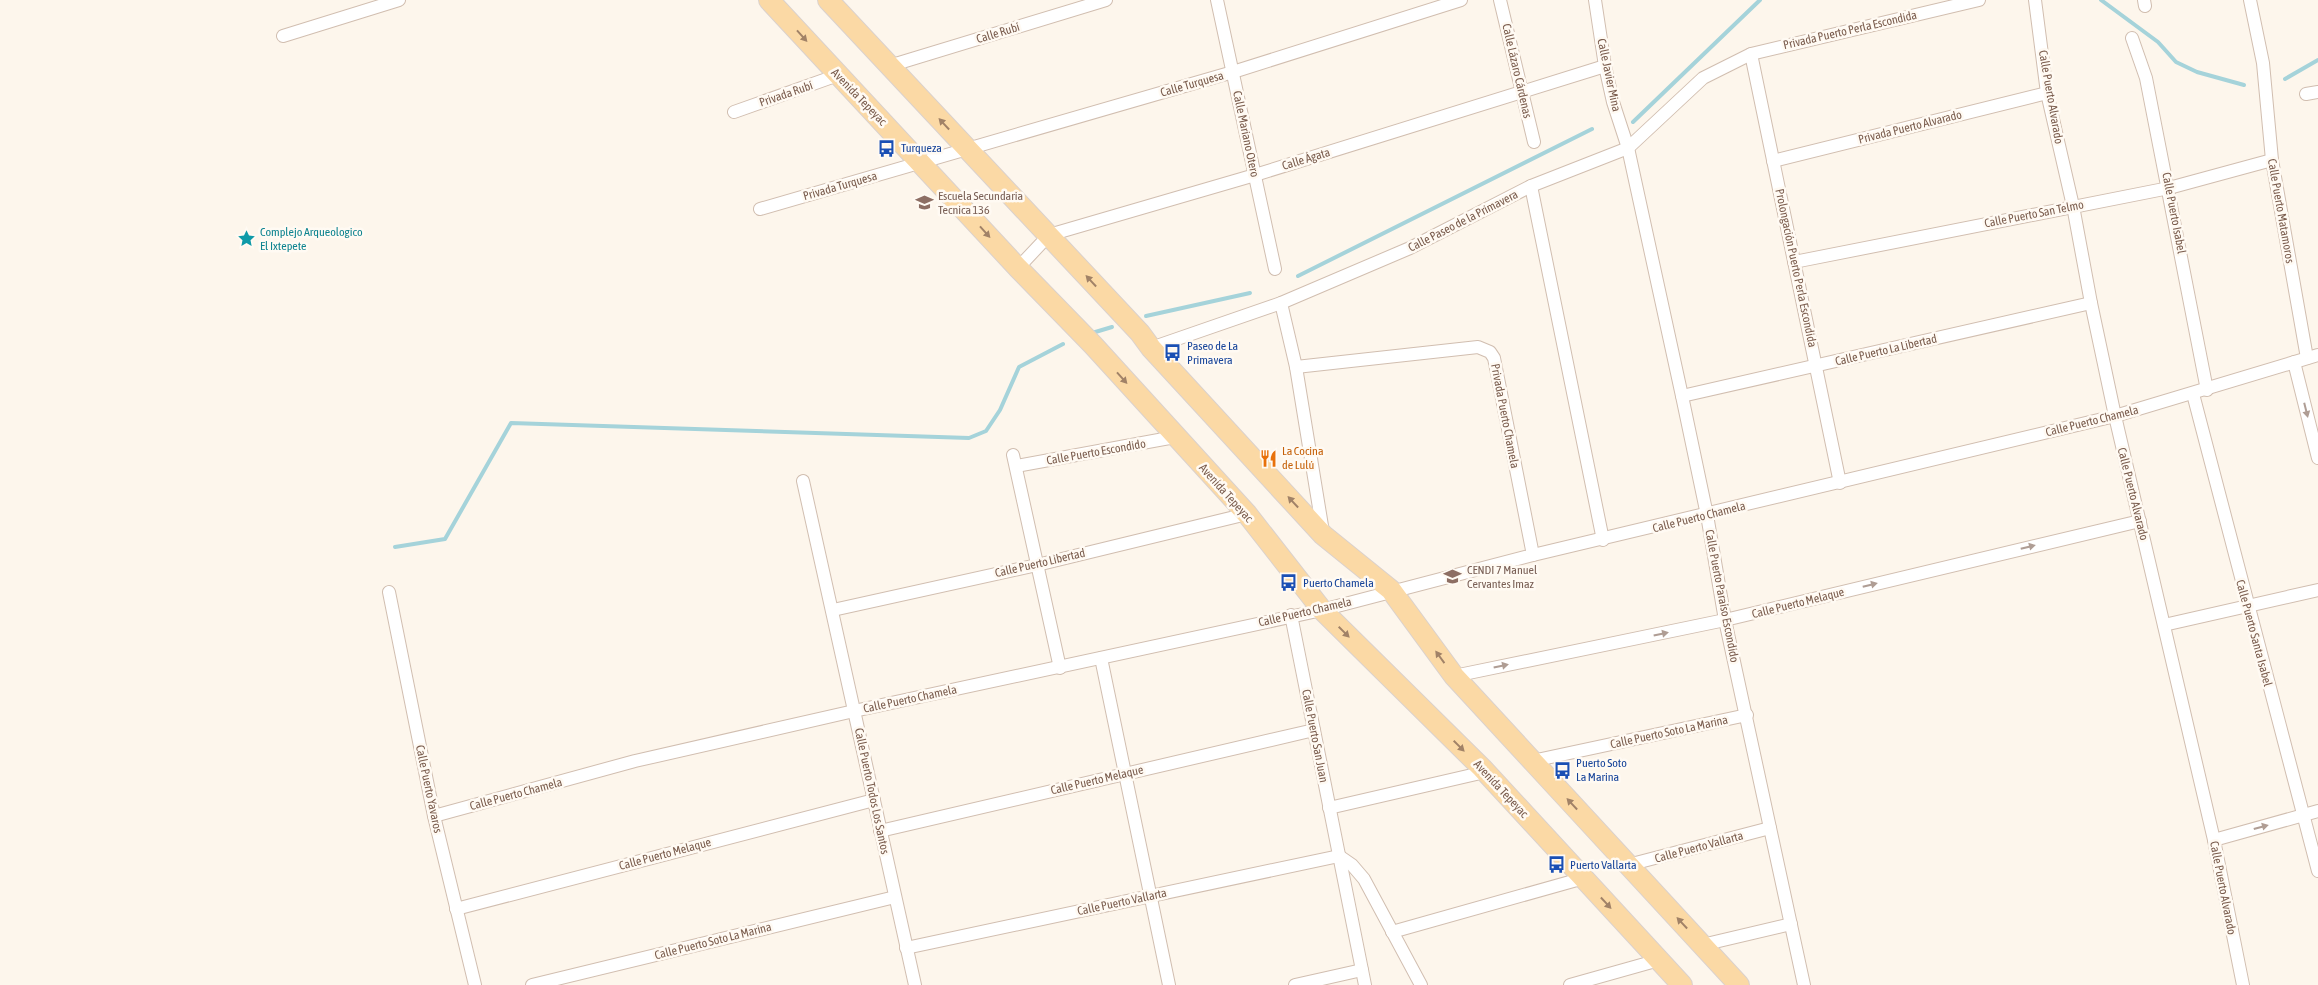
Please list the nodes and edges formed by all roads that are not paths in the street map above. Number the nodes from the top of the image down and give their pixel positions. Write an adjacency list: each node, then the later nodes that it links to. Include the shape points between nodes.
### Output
1 (399, 0): 12 (street)
2 (769, 0): 18 (main road, Avenida Tepeyac, one-way to 18)
3 (828, 0): 15 (main road)
4 (1106, 0): 15 (street, Calle Rubí)
5 (1217, 0): 17 (street, Calle Mariano Otero)
6 (1462, 0): 17 (street, Calle Turquesa)
7 (1500, 0): 20 (street, Calle Lázaro Cárdenas)
8 (1595, 0): 16 (street, Calle Javier Mina)
9 (1979, 0): 14 (street, Privada Puerto Perla Escondida)
10 (2035, 0): 19 (street, Calle Puerto Alvarado)
11 (2250, 0): 25 (street, Calle Puerto Matamoros, via 2263,63)
12 (283, 36)
13 (2132, 38): 30 (street, Calle Puerto Isabel, via 2146,78)
14 (1751, 54): 23 (street, Calle Paseo de la Primavera, via 1703,78); 26 (street, Prolongación Puerto Perla Escondida)
15 (890, 66): 24 (main road, one-way to 15)
16 (1605, 66): 20 (street, Calle Ágata); 23 (street, Calle Javier Mina)
17 (1233, 72): 24 (street, Calle Turquesa); 28 (street, Calle Mariano Otero)
18 (838, 75): 21 (street, Privada Rubí); 27 (main road, Avenida Tepeyac)
19 (2047, 93): 26 (street, Privada Puerto Alvarado); 31 (street, Calle Puerto Alvarado)
20 (1521, 94): 22 (street, Calle Lázaro Cárdenas); 28 (street, Calle Ágata)
21 (734, 112)
22 (1534, 142)
23 (1628, 148): 29 (street, Calle Paseo de la Primavera); 46 (street, Calle Puerto Paraíso Escondido)
24 (967, 149): 27 (street, Calle Turquesa); 33 (main road)
25 (2272, 160): 30 (street, Calle Puerto San Telmo); 40 (street, Calle Puerto Matamoros)
26 (1773, 161): 34 (street, Prolongación Puerto Perla Escondida)
27 (921, 162): 32 (street, Privada Turquesa); 35 (main road, Avenida Tepeyac, one-way to 35)
28 (1255, 175): 33 (street, Calle Ágata); 36 (street, Calle Mariano Otero)
29 (1532, 186): 37 (street, Calle Paseo de la Primavera, via 1410,248); 56 (street)
30 (2169, 188): 31 (street, Calle Puerto San Telmo); 44 (street, Calle Puerto Isabel)
31 (2073, 206): 34 (street, Calle Puerto San Telmo); 38 (street, Calle Puerto Alvarado)
32 (760, 209)
33 (1049, 234): 35 (street); 39 (main road, one-way to 33)
34 (1794, 262): 42 (street, Prolongación Puerto Perla Escondida)
35 (1018, 268): 48 (main road, Avenida Tepeyac, one-way to 48, via 1093,345)
36 (1275, 269)
37 (1281, 302): 39 (street, Calle Paseo de la Primavera); 43 (street)
38 (2091, 303): 42 (street, Calle Puerto La Libertad); 47 (street, Calle Puerto Alvarado)
39 (1151, 348): 55 (main road, one-way to 39)
40 (2312, 357): 41 (street, Calle Puerto Chamela)
41 (2294, 362): 44 (street, Calle Puerto Chamela); 49 (street, one-way to 49)
42 (1817, 366): 46 (street, Calle Puerto La Libertad); 51 (street, Prolongación Puerto Perla Escondida)
43 (1296, 367): 55 (street); 57 (street, Privada Puerto Chamela, via 1478,347 1490,352 1494,358)
44 (2207, 390): 45 (street, Calle Puerto Chamela)
45 (2193, 394): 47 (street, Calle Puerto Chamela); 62 (street, Calle Puerto Santa Isabel)
46 (1682, 396): 53 (street, Calle Puerto Paraíso Escondido)
47 (2115, 416): 51 (street, Calle Puerto Chamela); 54 (street, Calle Puerto Alvarado)
48 (1175, 437): 52 (main road, Avenida Tepeyac); 58 (street, Calle Puerto Escondido, via 1015,461)
49 (2318, 458)
50 (804, 481): 63 (street, Calle Puerto Todos Los Santos)
51 (1840, 483): 53 (street, Calle Puerto Chamela)
52 (1247, 514): 58 (street, Calle Puerto Libertad); 64 (main road, Avenida Tepeyac)
53 (1706, 515): 56 (street, Calle Puerto Chamela); 66 (street, Calle Puerto Paraíso Escondido)
54 (2140, 521): 66 (street, Calle Puerto Melaque, one-way to 54); 67 (street, Calle Puerto Alvarado)
55 (1323, 535): 59 (main road)
56 (1603, 540): 57 (street, Calle Puerto Chamela)
57 (1533, 555): 59 (street, Calle Puerto Chamela)
58 (1036, 565): 63 (street, Calle Puerto Libertad); 69 (street)
59 (1391, 590): 64 (street, Calle Puerto Chamela); 70 (main road, one-way to 59)
60 (2318, 590): 62 (street)
61 (389, 592): 81 (street, Calle Puerto Yavaros)
62 (2247, 607): 67 (street); 80 (street, Calle Puerto Santa Isabel)
63 (833, 610): 71 (street, Calle Puerto Todos Los Santos)
64 (1322, 610): 65 (street, Calle Puerto Chamela); 75 (main road, Avenida Tepeyac, one-way to 75)
65 (1290, 616): 68 (street, Calle Puerto Chamela); 73 (street, Calle Puerto San Juan)
66 (1725, 620): 70 (street, Calle Puerto Melaque, one-way to 66); 72 (street, Calle Puerto Paraíso Escondido)
67 (2164, 625): 84 (street, Calle Puerto Alvarado)
68 (1101, 658): 69 (street, Calle Puerto Chamela); 76 (street)
69 (1060, 668): 71 (street, Calle Puerto Chamela)
70 (1454, 676): 74 (main road)
71 (854, 711): 77 (street, Calle Puerto Todos Los Santos); 81 (street, Calle Puerto Chamela, via 635,761)
72 (1747, 716): 74 (street, Calle Puerto Soto La Marina); 82 (street, Calle Puerto Paraíso Escondido)
73 (1314, 730): 76 (street, Calle Puerto Melaque); 78 (street, Calle Puerto San Juan)
74 (1532, 761): 86 (main road, one-way to 74)
75 (1485, 772): 78 (street); 88 (main road, Avenida Tepeyac)
76 (1126, 774): 83 (street, Calle Puerto Melaque); 89 (street)
77 (874, 800): 83 (street, Calle Puerto Todos Los Santos); 91 (street, Calle Puerto Melaque)
78 (1330, 808): 85 (street, Calle Puerto San Juan)
79 (2318, 811): 80 (street)
80 (2303, 815): 84 (street, one-way to 80); 87 (street, Calle Puerto Santa Isabel)
81 (434, 816): 91 (street, Calle Puerto Yavaros)
82 (1770, 828): 86 (street, Calle Puerto Vallarta); 92 (street, Calle Puerto Paraíso Escondido)
83 (880, 831): 90 (street, Calle Puerto Todos Los Santos)
84 (2214, 840): 109 (street, Calle Puerto Alvarado)
85 (1339, 856): 89 (street, Calle Puerto Vallarta); 93 (street, via 1364,879); 97 (street, Calle Puerto San Juan)
86 (1628, 865): 94 (main road, one-way to 86)
87 (2318, 871)
88 (1584, 878): 93 (street); 96 (main road, Avenida Tepeyac, one-way to 96)
89 (1151, 896): 95 (street, Calle Puerto Vallarta); 101 (street)
90 (895, 897): 95 (street, Calle Puerto Todos Los Santos); 99 (street, Calle Puerto Soto La Marina)
91 (456, 909): 98 (street, Calle Puerto Yavaros)
92 (1791, 924): 94 (street); 108 (street, Calle Puerto Paraíso Escondido)
93 (1392, 932): 104 (street)
94 (1702, 945): 107 (main road)
95 (906, 948): 100 (street, Calle Puerto Todos Los Santos)
96 (1659, 960): 105 (street); 106 (main road, Avenida Tepeyac)
97 (1362, 970): 102 (street); 103 (street, Calle Puerto San Juan)
98 (475, 985)
99 (532, 985)
100 (915, 985)
101 (1169, 985)
102 (1295, 985)
103 (1366, 985)
104 (1421, 985)
105 (1570, 985)
106 (1682, 985)
107 (1739, 985)
108 (1804, 985)
109 (2242, 985)

